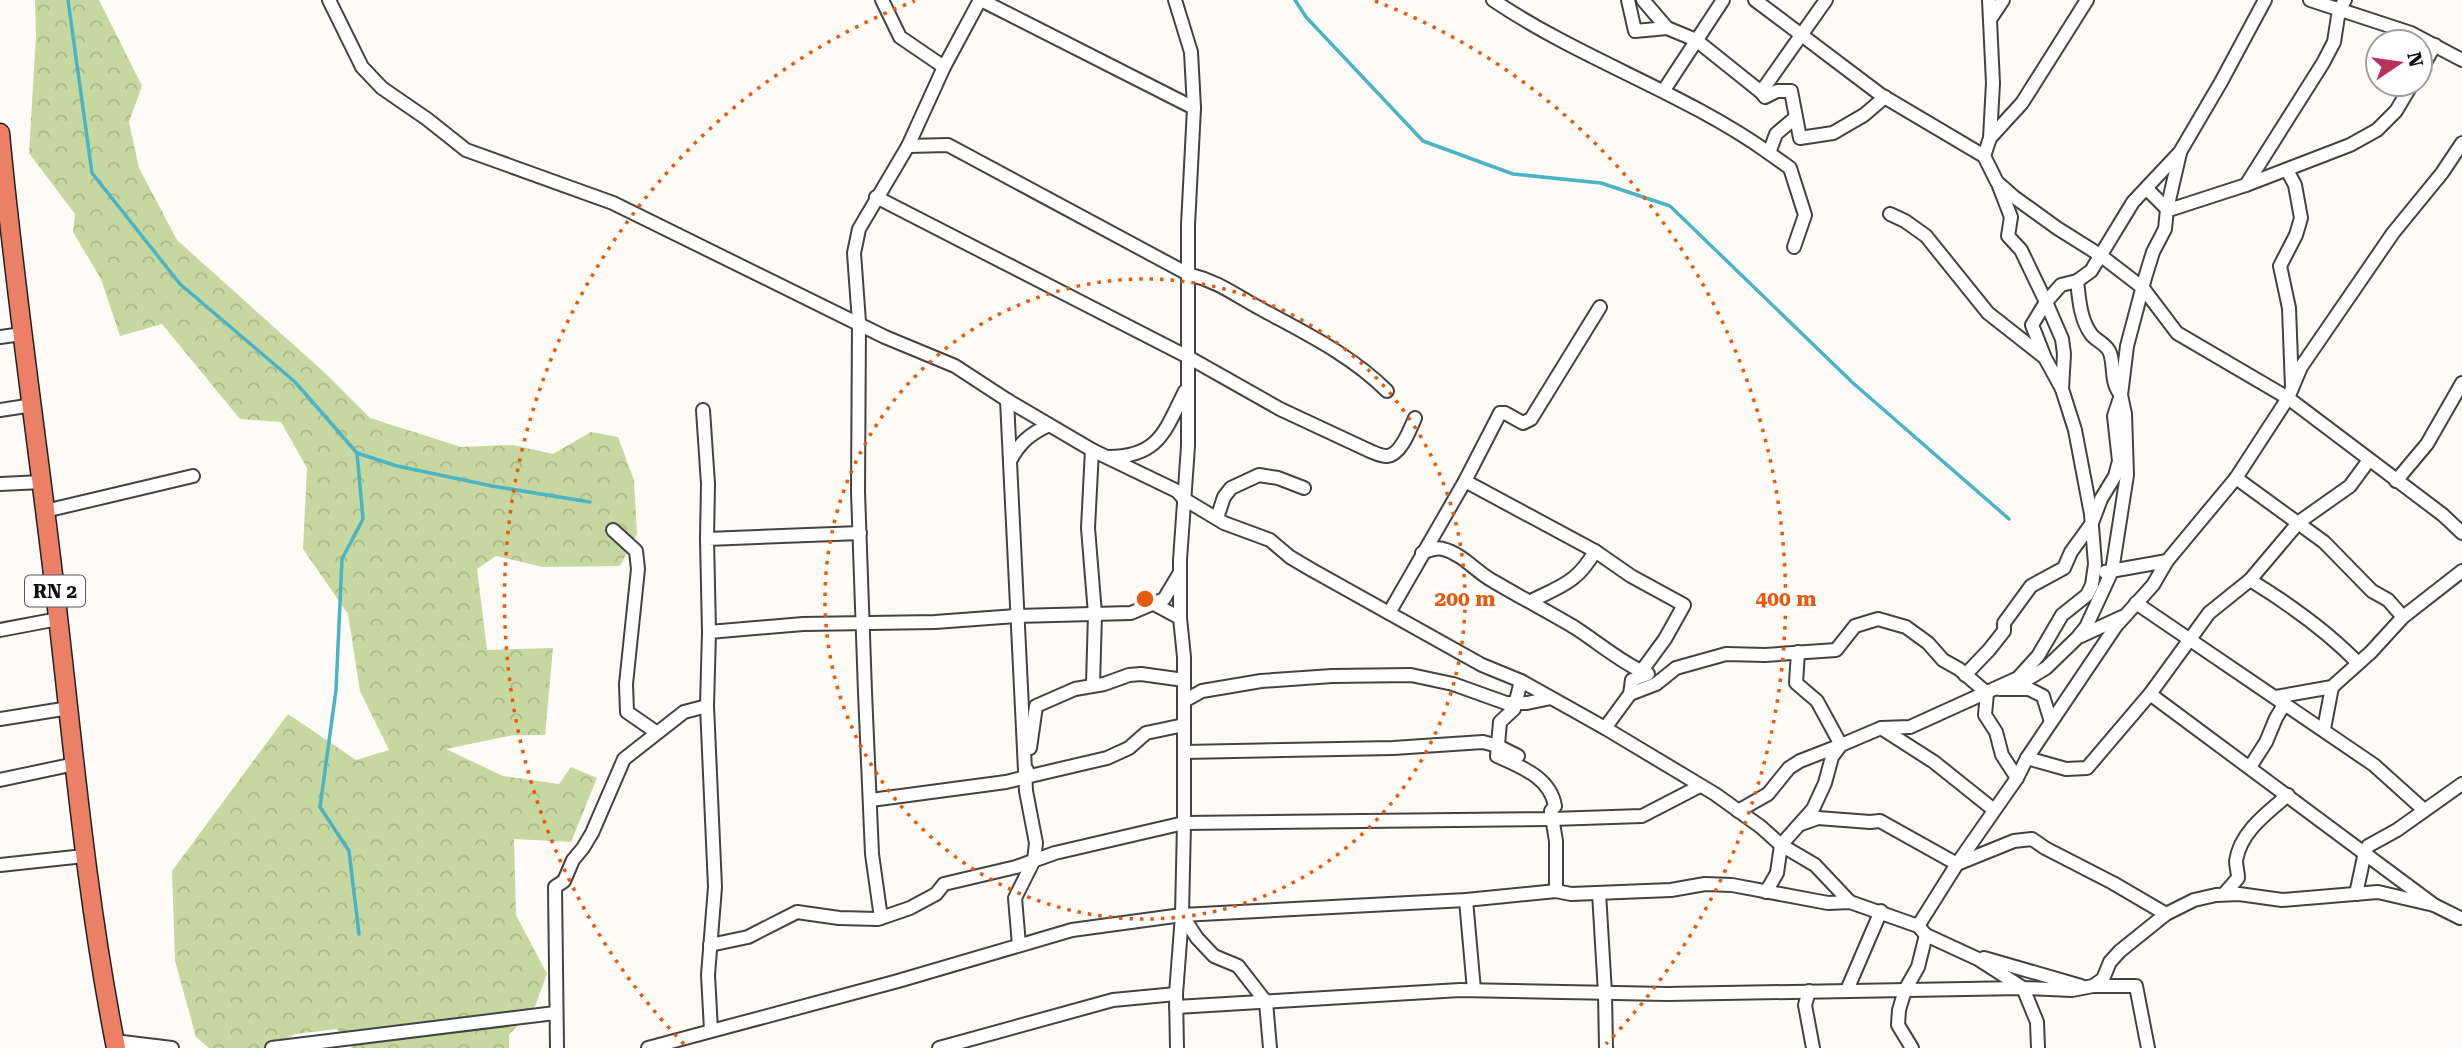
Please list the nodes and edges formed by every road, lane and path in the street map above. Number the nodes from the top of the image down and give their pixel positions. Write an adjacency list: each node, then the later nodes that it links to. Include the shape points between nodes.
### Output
1 (329, 0): 53 (street, via 362,67 382,88 466,150 613,203)
2 (882, 0): 23 (street, via 900,37)
3 (980, 0): 23 (street); 28 (street)
4 (1175, 0): 28 (street, via 1191,52)
5 (1493, 0): 24 (street, via 1527,23)
6 (1628, 0): 18 (street, via 1635,31)
7 (1643, 0): 18 (street)
8 (1723, 0): 20 (street)
9 (1755, 0): 19 (street)
10 (1826, 0): 19 (street)
11 (1989, 0): 17 (street)
12 (2003, 0): 17 (street)
13 (2087, 0): 31 (street, via 2022,103)
14 (2265, 0): 34 (street)
15 (2310, 0): 16 (street)
16 (2342, 5): 21 (street); 40 (street, via 2323,64)
17 (1991, 18): 31 (street)
18 (1667, 28): 20 (street)
19 (1800, 35): 25 (street); 26 (street)
20 (1696, 40): 24 (street); 25 (street)
21 (2435, 46): 22 (street)
22 (2462, 60)
23 (944, 67): 33 (street)
24 (1664, 90): 35 (street)
25 (1760, 92): 29 (street, via 1765,97 1791,91)
26 (1885, 97): 29 (street, via 1833,133 1800,138); 36 (street)
27 (2404, 98): 37 (street, via 2377,131)
28 (1194, 108): 48 (street)
29 (1796, 117): 35 (street, via 1776,134)
30 (0, 133): 38 (highway, RN 2)
31 (1990, 138): 36 (street)
32 (2462, 143): 62 (street, via 2393,233 2301,367)
33 (908, 146): 42 (street); 48 (street, via 948,145)
34 (2180, 152): 41 (street); 43 (street)
35 (1769, 153): 45 (street, via 1790,168 1805,215)
36 (1984, 156): 39 (street)
37 (2287, 170): 40 (street); 62 (street, via 2301,218 2280,266 2289,309)
38 (2, 180): 47 (highway, RN 2)
39 (1997, 182): 46 (street); 51 (street, via 2011,218 2008,236 2021,250)
40 (2246, 185): 43 (street)
41 (2147, 188): 43 (street); 46 (street, via 2133,202)
42 (876, 197): 53 (street, via 859,229 854,253); 56 (street)
43 (2167, 209): 50 (street, via 2165,229)
44 (1890, 214): 57 (street, via 1926,236 1988,313)
45 (1794, 247)
46 (2101, 255): 49 (street, via 2091,271); 50 (street)
47 (7, 256): 54 (highway, RN 2)
48 (1188, 274): 56 (street); 61 (street, via 1228,288 1353,360)
49 (2077, 281): 51 (street, via 2061,285); 63 (street, via 2083,320 2111,354)
50 (2143, 288): 62 (street, via 2177,333); 63 (street, via 2127,346)
51 (2046, 302): 57 (street, via 2032,325); 60 (street, via 2062,339)
52 (1600, 307): 77 (street, via 1531,419 1523,423 1500,413)
53 (859, 323): 65 (street, via 956,366); 88 (street)
54 (22, 334): 55 (street); 66 (highway, RN 2)
55 (0, 337)
56 (1188, 357): 59 (street); 69 (street, via 1280,409 1382,456 1394,453)
57 (2045, 358): 60 (street)
58 (2462, 383): 64 (street)
59 (1187, 387): 72 (street, via 1163,436 1136,455); 82 (street)
60 (2062, 389): 86 (street, via 2075,430)
61 (1387, 391)
62 (2290, 393): 73 (street); 76 (street)
63 (2121, 395): 86 (street, via 2114,416 2119,461); 94 (street, via 2127,475)
64 (2459, 396): 78 (street)
65 (1007, 400): 70 (street); 74 (street)
66 (33, 405): 67 (street); 79 (highway, RN 2)
67 (0, 410)
68 (704, 410): 90 (street)
69 (1415, 418)
70 (1049, 425): 71 (street); 74 (street, via 1018,445)
71 (1092, 450): 72 (street); 103 (street, via 1088,528)
72 (1105, 457): 82 (street, via 1177,491)
73 (2369, 460): 78 (street); 85 (street, via 2350,486)
74 (1009, 461): 104 (street)
75 (193, 476): 83 (street)
76 (2236, 478): 85 (street); 93 (street)
77 (1465, 481): 91 (street); 92 (street)
78 (2396, 481): 89 (street)
79 (42, 482): 80 (street); 83 (highway, RN 2)
80 (0, 484)
81 (1304, 488): 84 (street, via 1259,475 1231,488)
82 (1184, 499): 84 (street); 95 (street)
83 (45, 511): 108 (highway, RN 2)
84 (1217, 518): 102 (street, via 1270,540 1290,557)
85 (2299, 522): 98 (street); 106 (street)
86 (2092, 523): 97 (street); 117 (street, via 2064,568 2031,586 2004,622 2004,631)
87 (614, 530): 137 (street, via 636,551 638,569 627,712)
88 (860, 533): 90 (street); 109 (street)
89 (2462, 533)
90 (707, 539): 111 (street)
91 (1595, 551): 99 (street, via 1574,579); 116 (street, via 1684,605 1643,669)
92 (1422, 553): 99 (street, via 1443,549); 102 (street)
93 (2167, 561): 94 (street); 100 (street, via 2154,585)
94 (2112, 571): 97 (street); 112 (street)
95 (1180, 572): 101 (street, via 1164,599); 107 (street)
96 (2462, 572): 106 (street)
97 (2095, 573): 122 (street, via 2087,595 2062,615 2030,668)
98 (2250, 580): 113 (street, via 2209,613); 115 (street, via 2340,643)
99 (1531, 601): 116 (street)
100 (2136, 603): 105 (street); 113 (street)
101 (1154, 604): 103 (street, via 1131,614); 107 (street)
102 (1389, 613): 119 (street, via 1482,665)
103 (1095, 614): 104 (street); 120 (street)
104 (1016, 615): 109 (street); 145 (street)
105 (2125, 615): 112 (street); 132 (street)
106 (2403, 617): 115 (street)
107 (1180, 618): 118 (street)
108 (58, 619): 110 (street); 130 (highway, RN 2)
109 (863, 624): 111 (street); 151 (street)
110 (0, 630)
111 (709, 632): 129 (street)
112 (2077, 638): 122 (street, via 2024,682)
113 (2190, 638): 124 (street); 126 (street)
114 (1798, 652): 117 (street, via 1836,650 1855,626 1878,619 1906,627); 123 (street, via 1726,654 1676,668 1656,684); 138 (street, via 1796,682 1817,701)
115 (2358, 663): 121 (street)
116 (1648, 674): 123 (street, via 1633,680)
117 (1965, 675): 122 (street)
118 (1184, 680): 120 (street, via 1140,674); 127 (street)
119 (1521, 681): 125 (street); 128 (street)
120 (1093, 684): 145 (street, via 1036,706)
121 (2332, 687): 126 (street); 136 (street)
122 (1992, 691): 132 (street, via 2029,689 2043,696); 135 (street, via 1910,727); 146 (street, via 1984,715)
123 (1630, 694): 134 (street)
124 (2150, 694): 142 (street, via 2087,768 2066,769); 144 (street)
125 (1551, 698): 128 (street); 134 (street)
126 (2281, 700): 136 (street); 144 (street, via 2266,742)
127 (1184, 701): 128 (street, via 1202,691 1261,681 1411,674); 133 (street)
128 (1515, 704): 139 (street, via 1500,722)
129 (707, 706): 137 (street, via 684,712); 178 (street, via 715,887)
130 (69, 708): 131 (street); 143 (highway, RN 2)
131 (0, 719)
132 (2051, 722): 142 (street)
133 (1184, 725): 140 (street); 145 (street, via 1146,733 1107,758)
134 (1605, 728): 149 (street)
135 (1881, 728): 138 (street); 152 (street, via 1934,762)
136 (2325, 729): 153 (street)
137 (656, 732): 190 (street, via 624,758 592,832 564,881 555,887)
138 (1841, 745): 154 (street, via 1789,768 1768,794); 157 (street, via 1832,757 1814,809)
139 (1498, 746): 140 (street, via 1472,742); 141 (street); 155 (street, via 1497,756 1535,773 1544,784 1554,800)
140 (1184, 752): 156 (street)
141 (1518, 756)
142 (2027, 758): 146 (street)
143 (75, 764): 147 (street); 160 (highway, RN 2)
144 (2249, 767): 150 (street)
145 (1026, 777): 151 (street); 161 (street, via 1036,843)
146 (2017, 778): 152 (street)
147 (0, 780)
148 (2462, 784): 153 (street)
149 (1700, 786): 154 (street); 155 (street, via 1642,816)
150 (2288, 795): 159 (street); 167 (street, via 2255,824 2242,843 2236,861 2238,877)
151 (871, 800): 175 (street, via 872,854)
152 (1994, 810): 162 (street)
153 (2424, 810): 159 (street, via 2374,841)
154 (1738, 811): 158 (street)
155 (1552, 820): 156 (street); 164 (street)
156 (1184, 823): 161 (street); 174 (street)
157 (1800, 824): 158 (street); 162 (street, via 1818,818 1880,821)
158 (1781, 845): 165 (street, via 1777,873); 170 (street, via 1821,870)
159 (2365, 852): 168 (street); 171 (street)
160 (84, 856): 163 (street); 192 (highway, RN 2)
161 (1034, 860): 175 (street, via 944,884 936,894); 179 (street, via 1015,898)
162 (1957, 864): 173 (street, via 2014,841 2032,839); 177 (street)
163 (0, 865)
164 (1556, 891): 166 (street); 169 (street)
165 (1766, 892): 166 (street, via 1705,884); 170 (street, via 1828,903)
166 (1599, 893): 187 (street)
167 (2225, 893): 168 (street, via 2282,900); 173 (street)
168 (2356, 894): 171 (street, via 2378,892)
169 (1466, 900): 174 (street); 183 (street)
170 (1850, 902): 172 (street)
171 (2434, 905): 176 (street)
172 (1881, 911): 177 (street); 184 (street)
173 (2165, 914): 181 (street, via 2120,951 2103,979)
174 (1182, 915): 179 (street, via 1072,930); 188 (street); 189 (street, via 1214,956 1238,966)
175 (881, 918): 178 (street, via 797,912 748,937)
176 (2460, 919)
177 (1922, 931): 180 (street); 185 (street, via 1918,967)
178 (710, 945): 191 (street)
179 (1019, 945): 191 (street)
180 (1967, 954): 181 (street); 182 (street)
181 (2089, 986): 182 (street); 204 (street, via 2136,986)
182 (2023, 988): 185 (street); 203 (street, via 2037,1022)
183 (1474, 990): 187 (street); 189 (street)
184 (1847, 990): 185 (street); 186 (street)
185 (1905, 990): 202 (street, via 1898,1025)
186 (1809, 991): 187 (street); 201 (street, via 1805,1005)
187 (1605, 993): 200 (street)
188 (1176, 1001): 189 (street); 197 (street, via 1113,1000); 198 (street)
189 (1266, 1002): 199 (street)
190 (555, 1013): 194 (street); 195 (street)
191 (711, 1030): 196 (street)
192 (115, 1044): 193 (street)
193 (172, 1048)
194 (272, 1048)
195 (557, 1048)
196 (648, 1048)
197 (939, 1048)
198 (1177, 1048)
199 (1270, 1048)
200 (1606, 1048)
201 (1813, 1048)
202 (1912, 1048)
203 (2038, 1048)
204 (2148, 1048)

